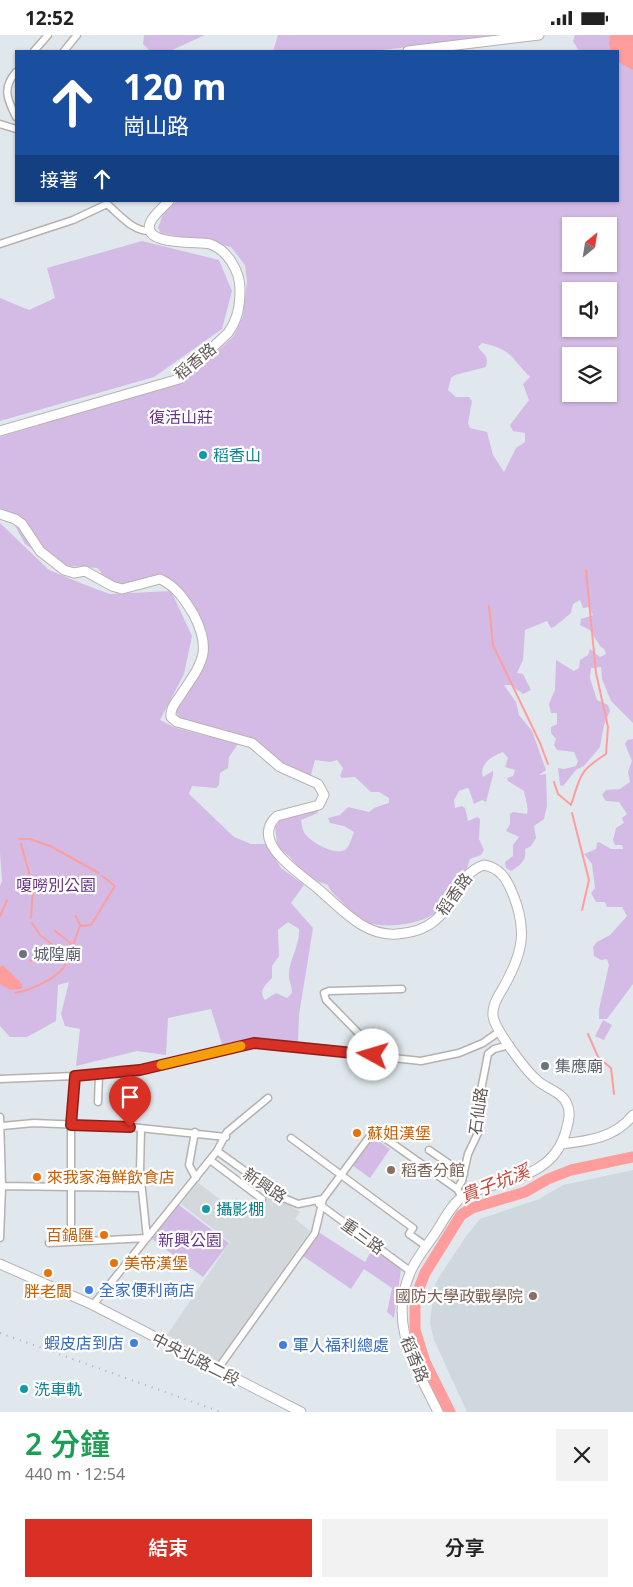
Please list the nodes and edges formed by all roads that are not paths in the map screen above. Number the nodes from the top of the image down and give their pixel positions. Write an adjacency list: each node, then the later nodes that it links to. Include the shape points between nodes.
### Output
1 (48, 35): 4 (street)
2 (77, 35): 5 (street)
3 (539, 35): 6 (street)
4 (35, 50)
5 (65, 50)
6 (416, 50)
7 (15, 73): 8 (street, via 6,90)
8 (15, 114)
9 (0, 124): 10 (street)
10 (15, 129)
11 (168, 202): 13 (street, via 151,221)
12 (105, 203): 13 (street, via 132,226); 14 (street, via 72,220)
13 (151, 231): 15 (street, 稻香路, via 167,242 211,244 230,261 240,280 240,300 237,318 228,333 179,379)
14 (0, 244)
15 (0, 431)
16 (0, 513): 18 (street, 稻香路, via 22,524 40,551 64,570 74,573 85,571 122,589 160,579 179,593 198,623 205,650 173,707 171,717 177,722 252,743 280,767 322,787 324,795 320,805 277,815 270,835 284,862 354,920 373,931 396,935 419,930 440,917 473,869 484,865 501,872 521,912 522,926 515,968 494,1006 493,1018)
17 (402, 989): 20 (street, via 324,993 326,1000 372,1047)
18 (500, 1031): 19 (street, 稻香路); 20 (street, via 475,1046 434,1059 402,1060)
19 (510, 1045): 34 (street, 稻香路, via 538,1081 567,1104 569,1119); 39 (street, 石仙路, via 488,1054 478,1133)
20 (373, 1055): 22 (street, via 254,1043 140,1070)
21 (75, 1075): 22 (street); 23 (street); 28 (street)
22 (99, 1075): 25 (street)
23 (0, 1079)
24 (268, 1098): 32 (street, via 228,1131)
25 (98, 1102)
26 (633, 1115): 34 (street, via 607,1135)
27 (0, 1117): 29 (street)
28 (71, 1125): 29 (street, via 34,1123); 30 (street); 42 (street)
29 (2, 1126): 41 (street)
30 (141, 1129): 31 (street); 43 (street)
31 (195, 1132): 32 (street); 40 (street, via 189,1165)
32 (226, 1137): 36 (street)
33 (291, 1138): 38 (street)
34 (561, 1144): 44 (street, 稻香路, via 548,1164 540,1168)
35 (430, 1150): 39 (street)
36 (217, 1151): 37 (street); 46 (street, 新興路, via 290,1202)
37 (210, 1160): 40 (street); 45 (street)
38 (341, 1173): 44 (street, via 370,1136 379,1134); 46 (street); 51 (street, via 413,1228 409,1234)
39 (464, 1174): 44 (street, 石仙路)
40 (196, 1178): 48 (street)
41 (1, 1186): 42 (street); 47 (street)
42 (71, 1187): 43 (street); 49 (street)
43 (141, 1188): 48 (street)
44 (460, 1193): 51 (street, 稻香路)
45 (262, 1199)
46 (320, 1202): 53 (street, 重三路); 55 (street, via 311,1240)
47 (0, 1238)
48 (147, 1239): 49 (street); 54 (street)
49 (71, 1242): 50 (street)
50 (49, 1243)
51 (426, 1247): 53 (street, 稻香路)
52 (0, 1264): 54 (street, 中央北路二段)
53 (410, 1271): 57 (street, 稻香路, via 403,1305 405,1344)
54 (92, 1305): 55 (street, 中央北路二段)
55 (217, 1370): 56 (street, 中央北路二段)
56 (301, 1412)
57 (438, 1412)

